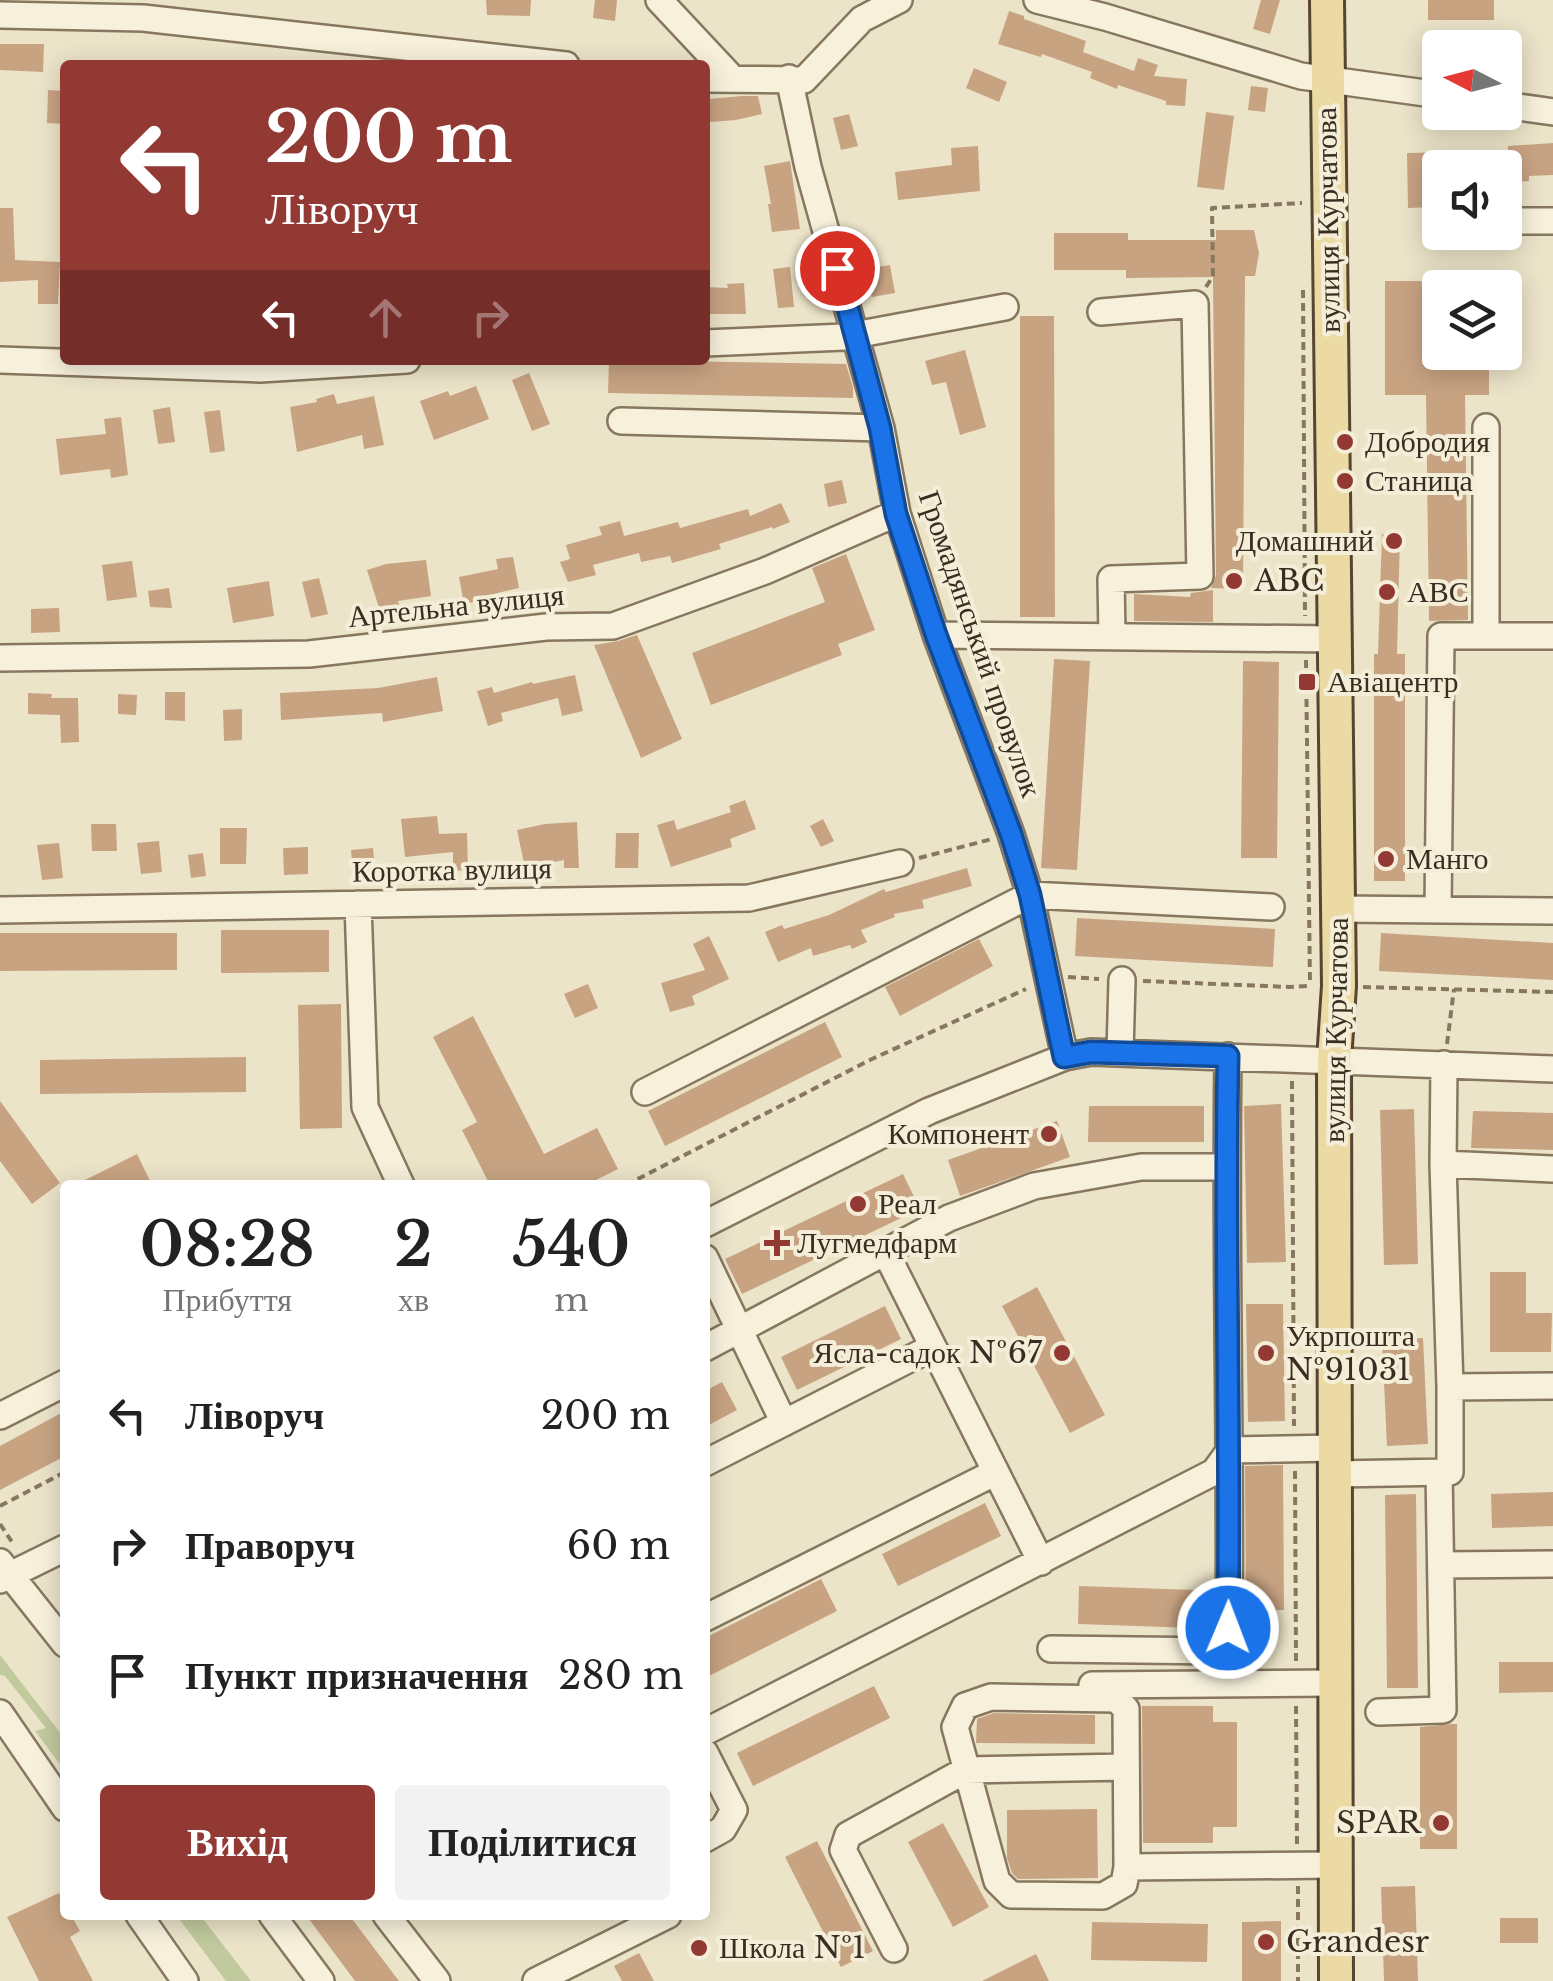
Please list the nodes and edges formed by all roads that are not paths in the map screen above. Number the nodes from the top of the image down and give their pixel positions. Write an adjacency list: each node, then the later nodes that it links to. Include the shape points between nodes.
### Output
1 (660, 0): 11 (street)
2 (1037, 0): 9 (street)
3 (1327, 0): 9 (main road, вулиця Курчатова)
4 (885, 3): 8 (street, via 804,80)
5 (129, 9): 6 (street); 7 (street)
6 (0, 15)
7 (527, 60)
8 (789, 78): 11 (street); 19 (street, Громадянський провулок)
9 (1327, 78): 12 (street); 33 (main road, вулиця Курчатова)
10 (710, 79): 11 (street)
11 (733, 79)
12 (1422, 92)
13 (1522, 107): 14 (street)
14 (1553, 112)
15 (1522, 221): 16 (street)
16 (1553, 221)
17 (1005, 307): 19 (street)
18 (1100, 312): 30 (street, via 1195,304 1200,576 1110,579)
19 (856, 335): 20 (street); 27 (street, Громадянський провулок)
20 (710, 343)
21 (0, 360): 22 (street)
22 (60, 362)
23 (144, 365): 24 (street)
24 (325, 365)
25 (621, 421): 27 (street)
26 (1486, 427): 31 (street)
27 (880, 428): 28 (street, Громадянський провулок)
28 (896, 514): 29 (street, Громадянський провулок); 34 (street, Артельна вулиця, via 766,572 613,626 546,627 309,654)
29 (936, 635): 30 (street); 36 (street, Громадянський провулок)
30 (1112, 636): 33 (street)
31 (1486, 636): 32 (street); 41 (street, via 1441,636)
32 (1553, 636)
33 (1319, 639): 39 (main road, вулиця Курчатова)
34 (0, 658)
35 (900, 863): 37 (street, Коротка вулиця, via 749,898)
36 (1030, 895): 38 (street); 46 (street, Громадянський провулок); 50 (street)
37 (358, 904): 40 (street, Коротка вулиця); 54 (street, via 365,1107)
38 (1271, 906)
39 (1338, 909): 41 (street); 47 (main road, вулиця Курчатова, via 1324,986)
40 (0, 910)
41 (1438, 910): 42 (street)
42 (1553, 911)
43 (1122, 980): 44 (street)
44 (1120, 1052): 45 (street); 46 (street)
45 (1228, 1056): 47 (street); 52 (street)
46 (1064, 1057): 55 (street, via 929,1110)
47 (1334, 1060): 48 (street); 68 (main road, вулиця Курчатова)
48 (1444, 1064): 49 (street); 51 (street)
49 (1553, 1068)
50 (645, 1092)
51 (1443, 1164): 53 (street); 63 (street)
52 (1226, 1167): 56 (street, via 1140,1167 1034,1186 948,1218); 66 (street)
53 (1553, 1169)
54 (399, 1180)
55 (710, 1221)
56 (885, 1252): 58 (street); 60 (street)
57 (710, 1268): 58 (street)
58 (740, 1330): 59 (street); 65 (street)
59 (710, 1345)
60 (933, 1346): 65 (street); 69 (street)
61 (60, 1386): 64 (street)
62 (1553, 1386): 63 (street)
63 (1450, 1387): 70 (street, via 1450,1472)
64 (0, 1416)
65 (784, 1423): 67 (street)
66 (1230, 1450): 68 (street, via 1294,1448); 72 (street, via 1214,1472); 78 (street, via 1228,1628 1221,1650)
67 (710, 1461)
68 (1334, 1461): 70 (street); 79 (main road, вулиця Курчатова)
69 (996, 1472): 72 (street); 76 (street)
70 (1440, 1472): 73 (street)
71 (60, 1550): 75 (street)
72 (1041, 1562): 83 (street)
73 (1441, 1564): 74 (street); 81 (street, via 1443,1710)
74 (1553, 1564)
75 (4, 1572): 77 (street)
76 (710, 1615)
77 (60, 1638)
78 (1051, 1648)
79 (1334, 1683): 80 (street); 89 (main road, вулиця Курчатова)
80 (1067, 1685)
81 (1379, 1712)
82 (0, 1714): 87 (street)
83 (710, 1729)
84 (710, 1763): 88 (street, via 734,1810)
85 (1126, 1767): 86 (street); 86 (street, via 1126,1709 1116,1699 991,1698 965,1706 955,1727); 90 (street)
86 (966, 1770): 90 (street, via 997,1881 1011,1895 1103,1896 1124,1884); 95 (street, via 848,1835 843,1850)
87 (60, 1801)
88 (710, 1836)
89 (1334, 1864): 90 (street); 100 (main road, вулиця Курчатова)
90 (1127, 1867)
91 (142, 1920): 96 (street)
92 (276, 1920): 97 (street)
93 (390, 1920): 98 (street)
94 (658, 1920): 99 (street)
95 (894, 1949)
96 (185, 1981)
97 (321, 1981)
98 (437, 1981)
99 (536, 1981)
100 (1336, 1981)

